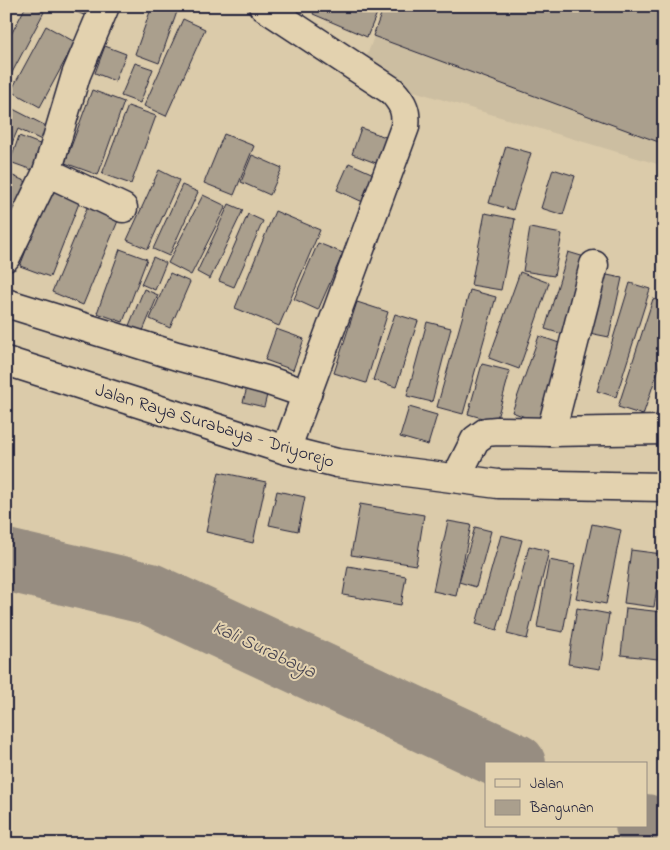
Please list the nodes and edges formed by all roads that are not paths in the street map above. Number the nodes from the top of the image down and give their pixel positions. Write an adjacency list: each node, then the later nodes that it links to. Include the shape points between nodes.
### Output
1 (104, 6): 3 (street, via 76,75)
2 (263, 6): 9 (street, via 392,91 405,108 406,116 405,127)
3 (47, 172): 4 (street); 5 (street)
4 (123, 208)
5 (6, 257)
6 (594, 264): 11 (street)
7 (6, 303): 9 (street)
8 (6, 361): 12 (street, Jalan Raya Surabaya - Driyorejo)
9 (307, 394): 12 (street)
10 (664, 430): 11 (street)
11 (551, 432): 13 (street, via 497,431 483,434 475,440)
12 (286, 450): 13 (street, Jalan Raya Surabaya - Driyorejo, via 337,463)
13 (456, 478): 14 (street, Jalan Raya Surabaya - Driyorejo, via 498,484)
14 (664, 487)

